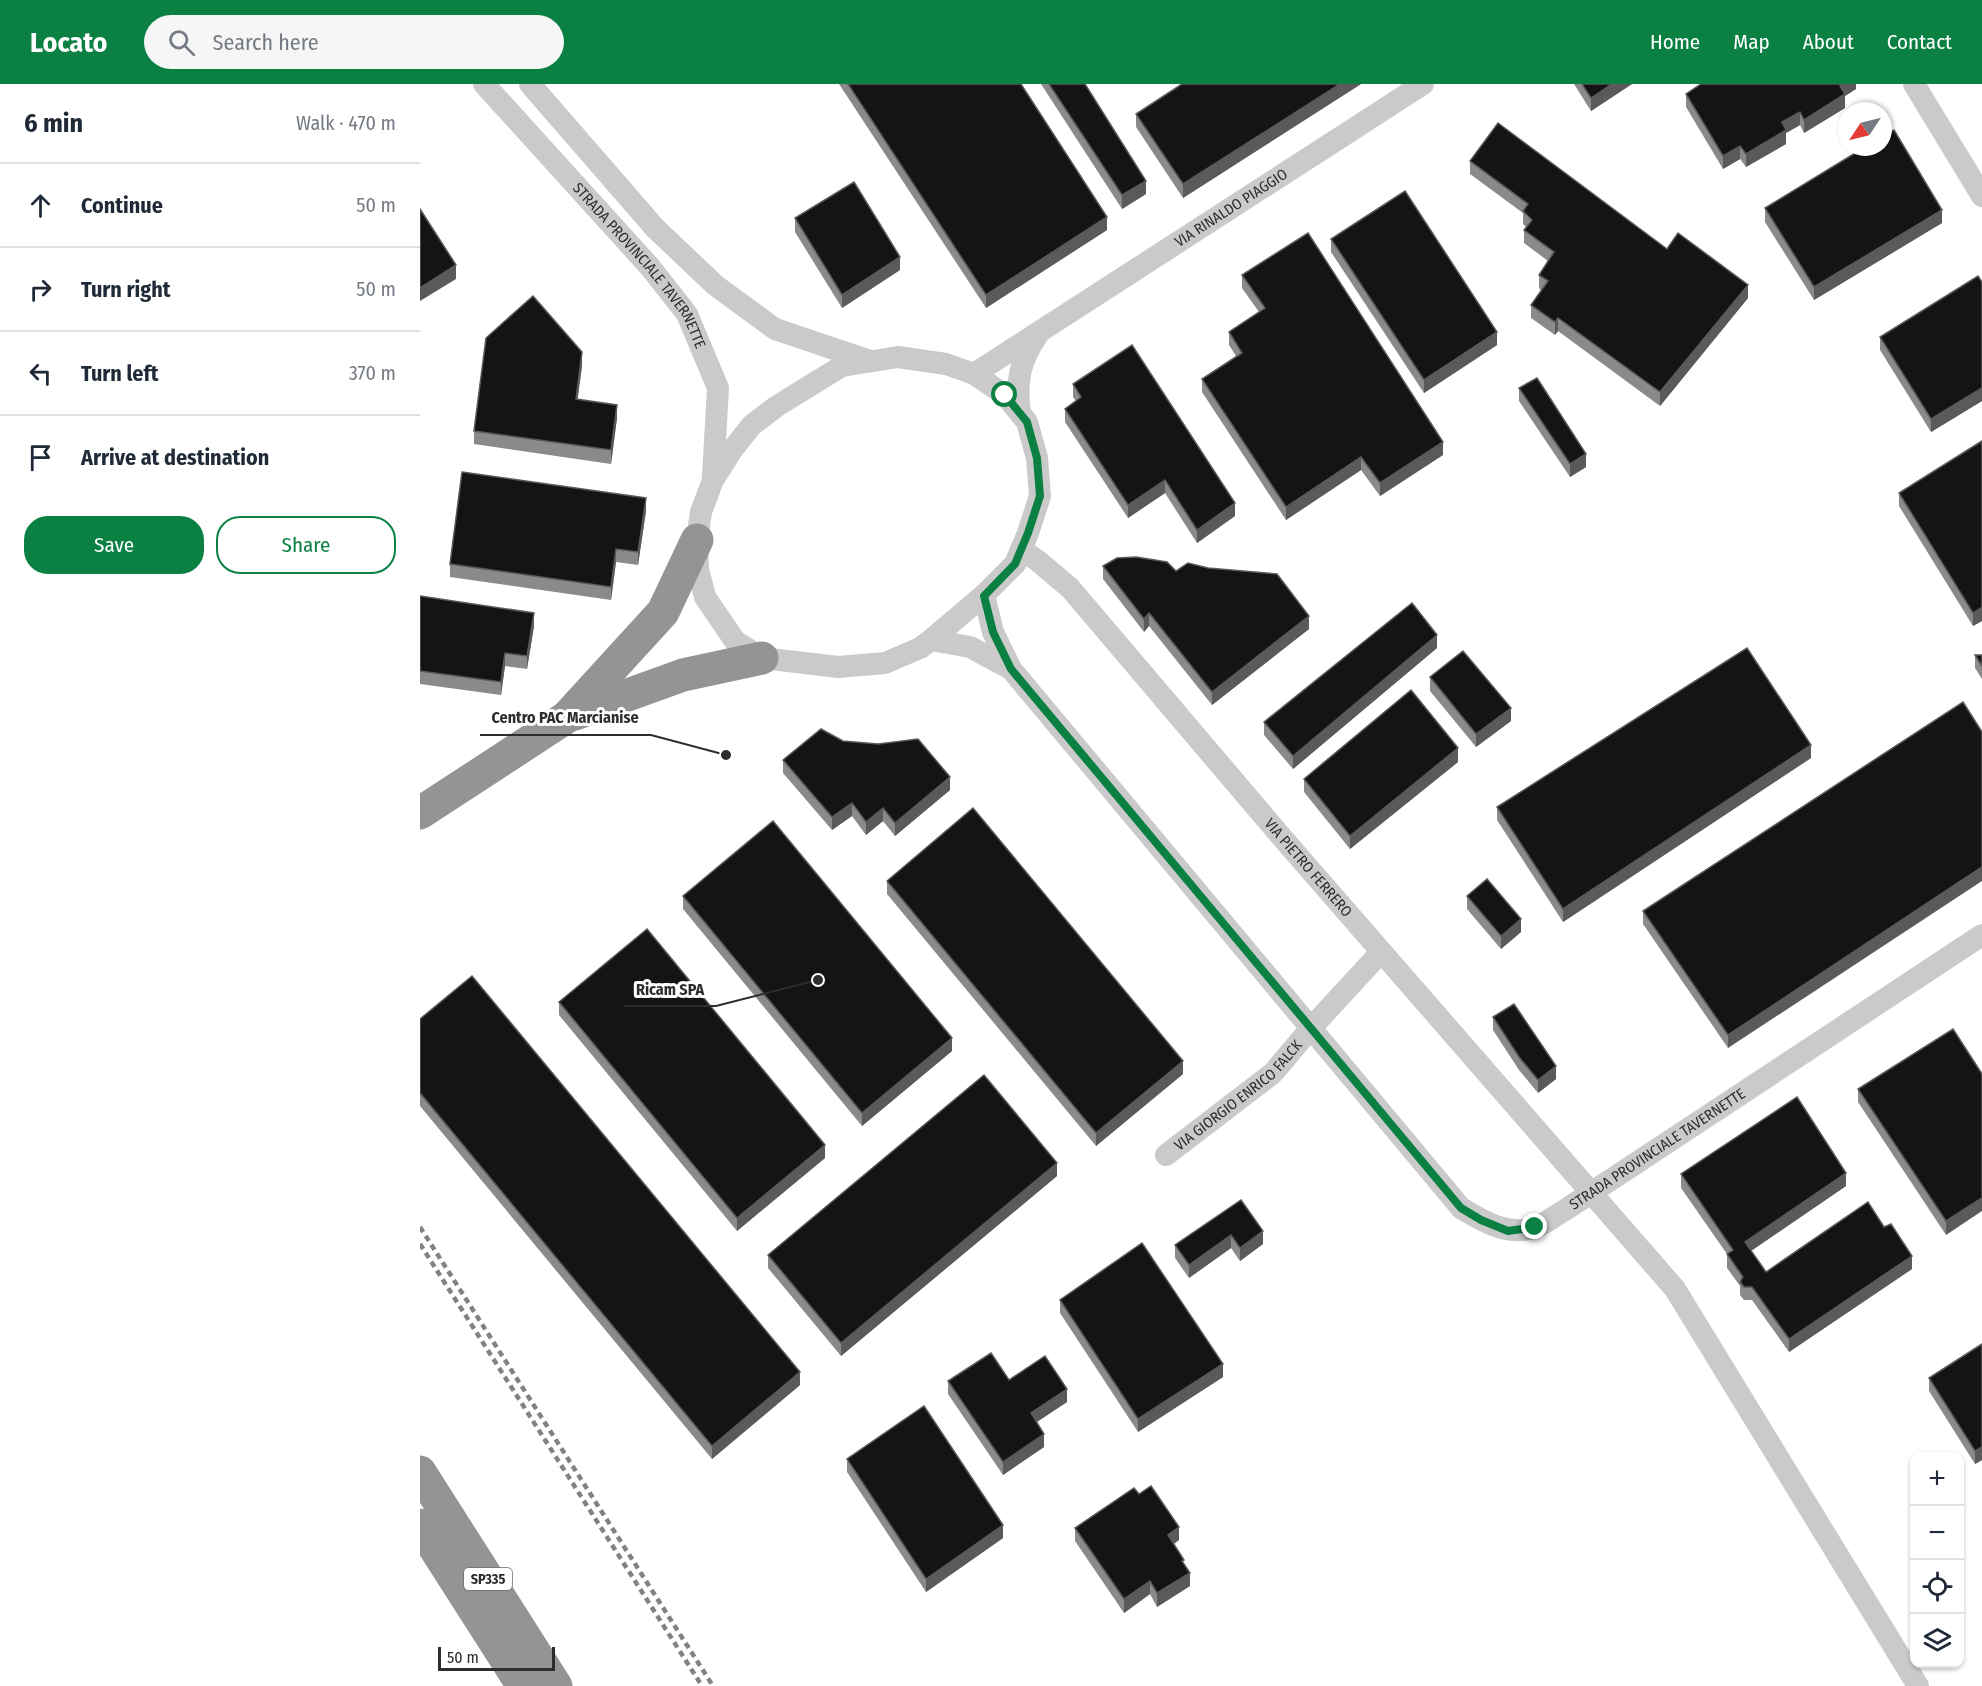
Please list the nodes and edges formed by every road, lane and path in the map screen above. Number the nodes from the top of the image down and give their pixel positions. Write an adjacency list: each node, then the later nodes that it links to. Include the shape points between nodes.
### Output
1 (484, 84): 10 (street, STRADA PROVINCIALE TAVERNETTE, via 650,267 687,314 718,388)
2 (530, 84): 7 (street, via 655,228 715,285 775,329)
3 (1423, 84): 6 (street, VIA RINALDO PIAGGIO)
4 (1914, 84): 5 (street)
5 (1982, 196)
6 (1039, 332): 8 (street, VIA RINALDO PIAGGIO); 9 (street, VIA RINALDO PIAGGIO, via 1019,372)
7 (868, 361): 8 (street, via 898,357 946,364); 10 (street, via 842,366 752,425)
8 (974, 374): 9 (street, via 1005,395)
9 (1020, 413): 12 (street, via 1027,422 1037,458 1040,496)
10 (713, 480): 11 (street)
11 (697, 540): 15 (street, via 698,569 705,597 735,641); 17 (highway, via 663,612)
12 (1021, 549): 13 (street, via 1015,564); 23 (street, VIA PIETRO FERRERO, via 1070,588)
13 (984, 596): 14 (street); 16 (street, STRADA PROVINCIALE TAVERNETTE, via 993,632)
14 (931, 640): 15 (street, via 885,663 838,667); 16 (street, STRADA PROVINCIALE TAVERNETTE, via 970,647)
15 (762, 658): 17 (highway, via 683,675)
16 (1011, 669): 24 (street, STRADA PROVINCIALE TAVERNETTE)
17 (567, 717): 18 (highway)
18 (461, 787): 19 (highway); 20 (highway); 21 (highway)
19 (420, 798)
20 (420, 813)
21 (420, 830)
22 (1982, 936): 26 (street, STRADA PROVINCIALE TAVERNETTE)
23 (1382, 952): 24 (street, VIA GIORGIO ENRICO FALCK); 26 (street, VIA PIETRO FERRERO)
24 (1311, 1028): 25 (street, VIA GIORGIO ENRICO FALCK, via 1273,1073); 26 (street, STRADA PROVINCIALE TAVERNETTE, via 1461,1208 1481,1220 1508,1231 1535,1227)
25 (1166, 1155)
26 (1591, 1193): 31 (street, VIA PIETRO FERRERO, via 1675,1289)
27 (420, 1472): 30 (highway, SP335)
28 (420, 1525): 29 (highway, SP335)
29 (523, 1686)
30 (556, 1686)
31 (1918, 1686)

